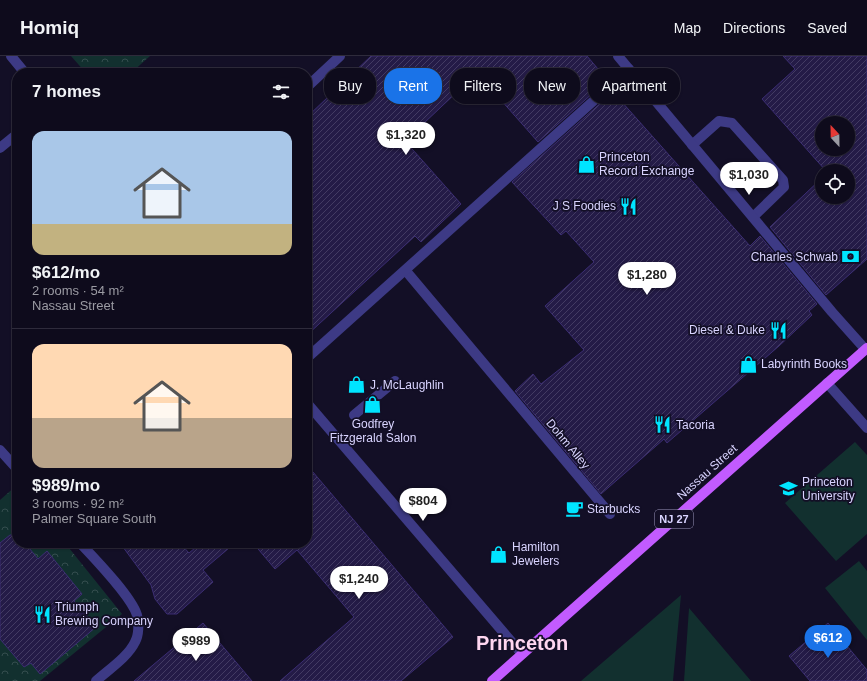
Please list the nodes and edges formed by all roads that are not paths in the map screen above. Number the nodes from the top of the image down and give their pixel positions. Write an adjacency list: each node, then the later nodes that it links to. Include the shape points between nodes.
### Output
1 (11, 56): 4 (street)
2 (340, 56): 6 (street)
3 (618, 56): 5 (street)
4 (21, 68)
5 (628, 68)
6 (312, 81)
7 (590, 104): 13 (street)
8 (658, 104): 10 (street)
9 (12, 138): 11 (street)
10 (692, 145): 12 (street); 12 (street, via 719,122 732,123 783,180 784,186)
11 (0, 148)
12 (753, 217): 14 (street, via 832,312)
13 (406, 271): 15 (street); 23 (street, Dohm Alley)
14 (866, 348): 17 (main road, Nassau Street / NJ 27)
15 (312, 354)
16 (395, 381): 19 (street)
17 (827, 383): 20 (street); 25 (main road, Nassau Street / NJ 27)
18 (312, 410): 25 (street)
19 (354, 414)
20 (867, 428)
21 (0, 450): 22 (street)
22 (12, 463)
23 (610, 514)
24 (84, 548): 26 (street, via 128,599 137,615 138,630 135,642 123,657)
25 (522, 654): 27 (main road, Nassau Street / NJ 27)
26 (96, 681)
27 (492, 681)

